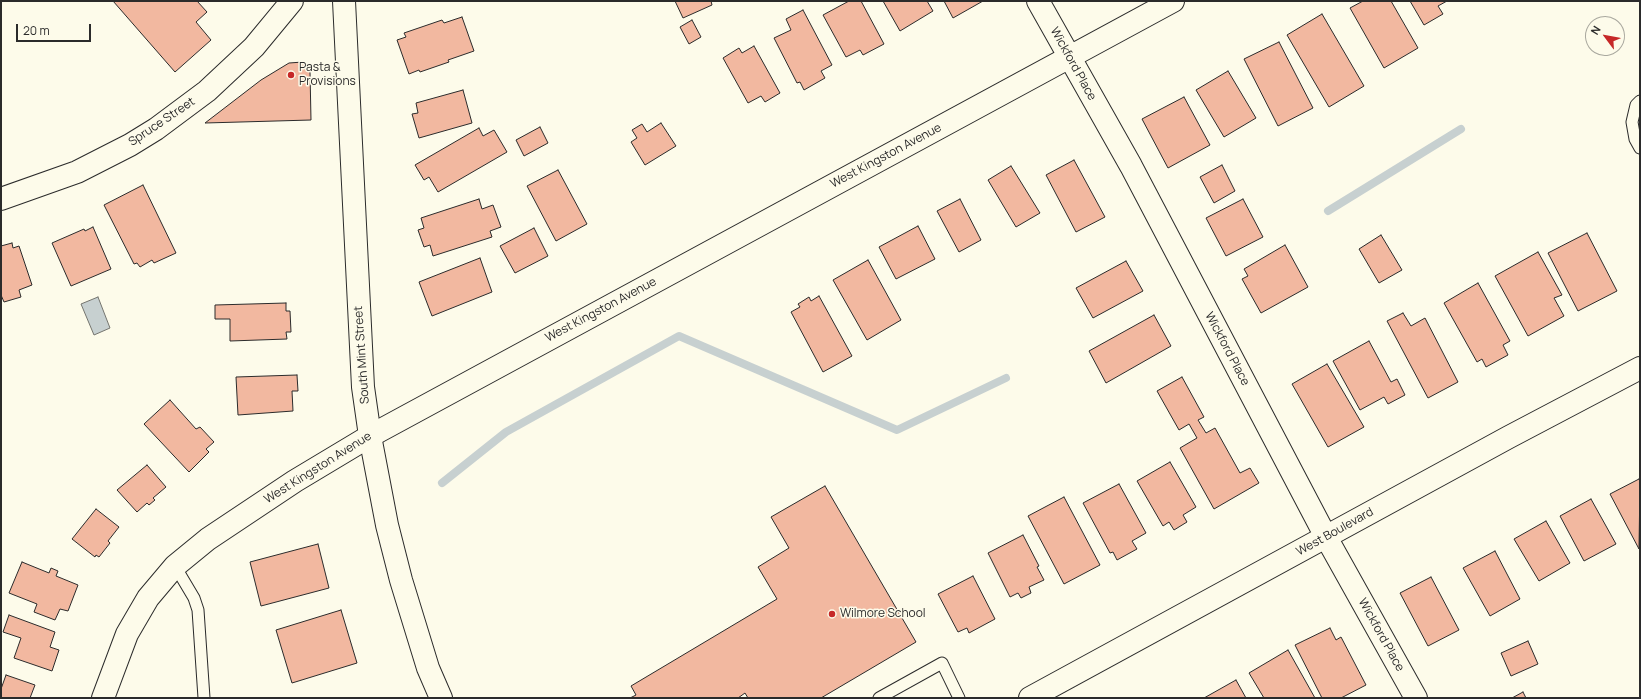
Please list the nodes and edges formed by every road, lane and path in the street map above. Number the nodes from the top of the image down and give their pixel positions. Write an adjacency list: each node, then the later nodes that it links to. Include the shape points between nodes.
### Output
1 (344, 1): 10 (street, South Mint Street, via 363,386)
2 (1038, 1): 5 (street, Wickford Place)
3 (1173, 1): 5 (street, West Kingston Avenue)
4 (287, 3): 8 (street, Spruce Street, via 254,47 207,91 156,129 77,172)
5 (1069, 57): 10 (street, West Kingston Avenue); 11 (street, Wickford Place, via 1130,166)
6 (1640, 101): 7 (lane, via 1636,105 1632,122)
7 (1640, 148)
8 (1, 200)
9 (1640, 368): 11 (street, West Boulevard, via 1539,420)
10 (370, 436): 12 (street, West Kingston Avenue, via 325,462 213,535); 15 (street, South Mint Street, via 387,525 402,585 428,668)
11 (1326, 537): 18 (street, West Boulevard); 19 (street, Wickford Place)
12 (175, 566): 13 (street, West Kingston Avenue, via 148,598 127,634); 14 (lane, via 194,598 198,610)
13 (103, 698)
14 (204, 698)
15 (441, 698)
16 (879, 698): 17 (lane, via 942,663)
17 (959, 698)
18 (1030, 698)
19 (1416, 698)

